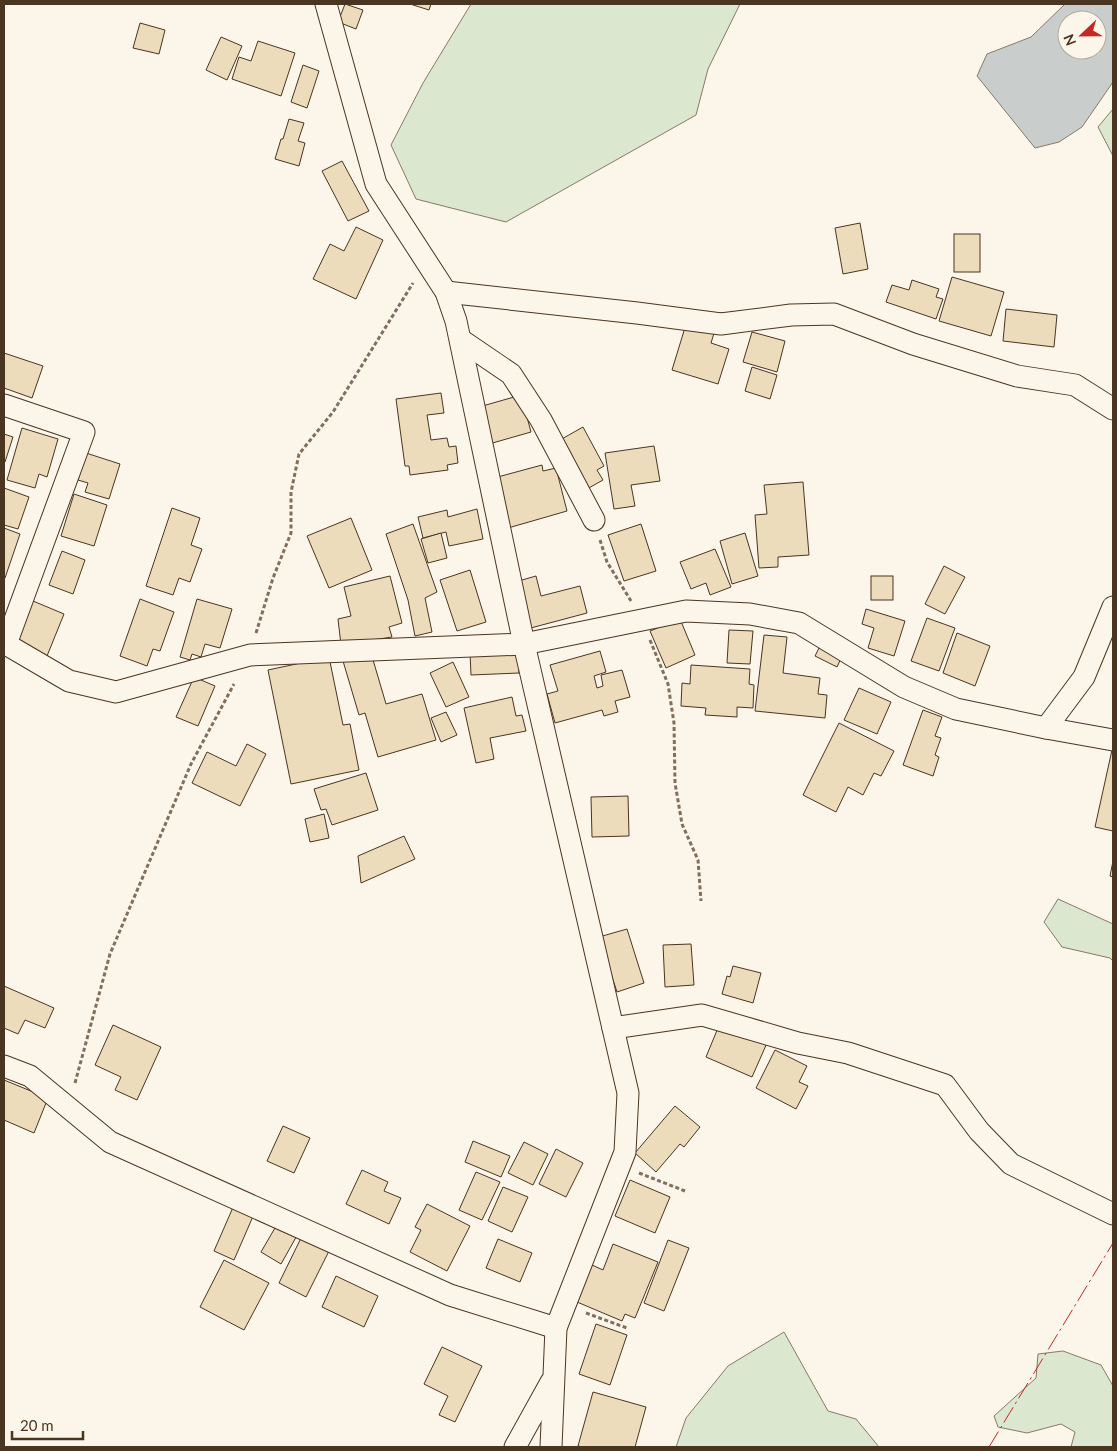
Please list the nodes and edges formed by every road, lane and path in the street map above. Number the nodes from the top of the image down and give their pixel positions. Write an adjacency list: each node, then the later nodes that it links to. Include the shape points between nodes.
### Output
1 (326, 4): 2 (street, via 376,184)
2 (426, 261): 3 (street); 12 (path, via 333,412 299,454 291,492 290,533)
3 (446, 292): 4 (street); 6 (street, via 721,324 791,315 834,314 914,344 1017,376 1075,384)
4 (461, 340): 7 (street, via 511,374 541,420); 11 (street)
5 (4, 405): 10 (street, via 84,432)
6 (1113, 409)
7 (594, 520): 9 (path, via 607,562)
8 (1113, 607): 13 (street, via 1084,677)
9 (642, 620): 11 (street); 13 (street, via 686,611 750,614 798,623 904,687 956,709); 15 (path, via 668,684 674,723 675,783 682,824 698,860)
10 (5, 644): 12 (street, via 69,682 116,692)
11 (524, 644): 12 (street); 16 (street)
12 (250, 654): 18 (path, via 191,764 110,954)
13 (1046, 728): 14 (street)
14 (1113, 740)
15 (701, 901)
16 (613, 1028): 19 (street, via 628,1093 625,1152); 21 (street, via 702,1015 798,1043 848,1053 945,1085 979,1131 1011,1164)
17 (4, 1066): 18 (street, via 30,1076)
18 (68, 1108): 23 (street, via 110,1142 450,1295)
19 (620, 1165): 20 (path); 22 (street)
20 (685, 1191)
21 (1113, 1214)
22 (565, 1305): 23 (street); 24 (path)
23 (556, 1328): 25 (street)
24 (627, 1328)
25 (554, 1378): 26 (street); 27 (street)
26 (515, 1447)
27 (551, 1447)

